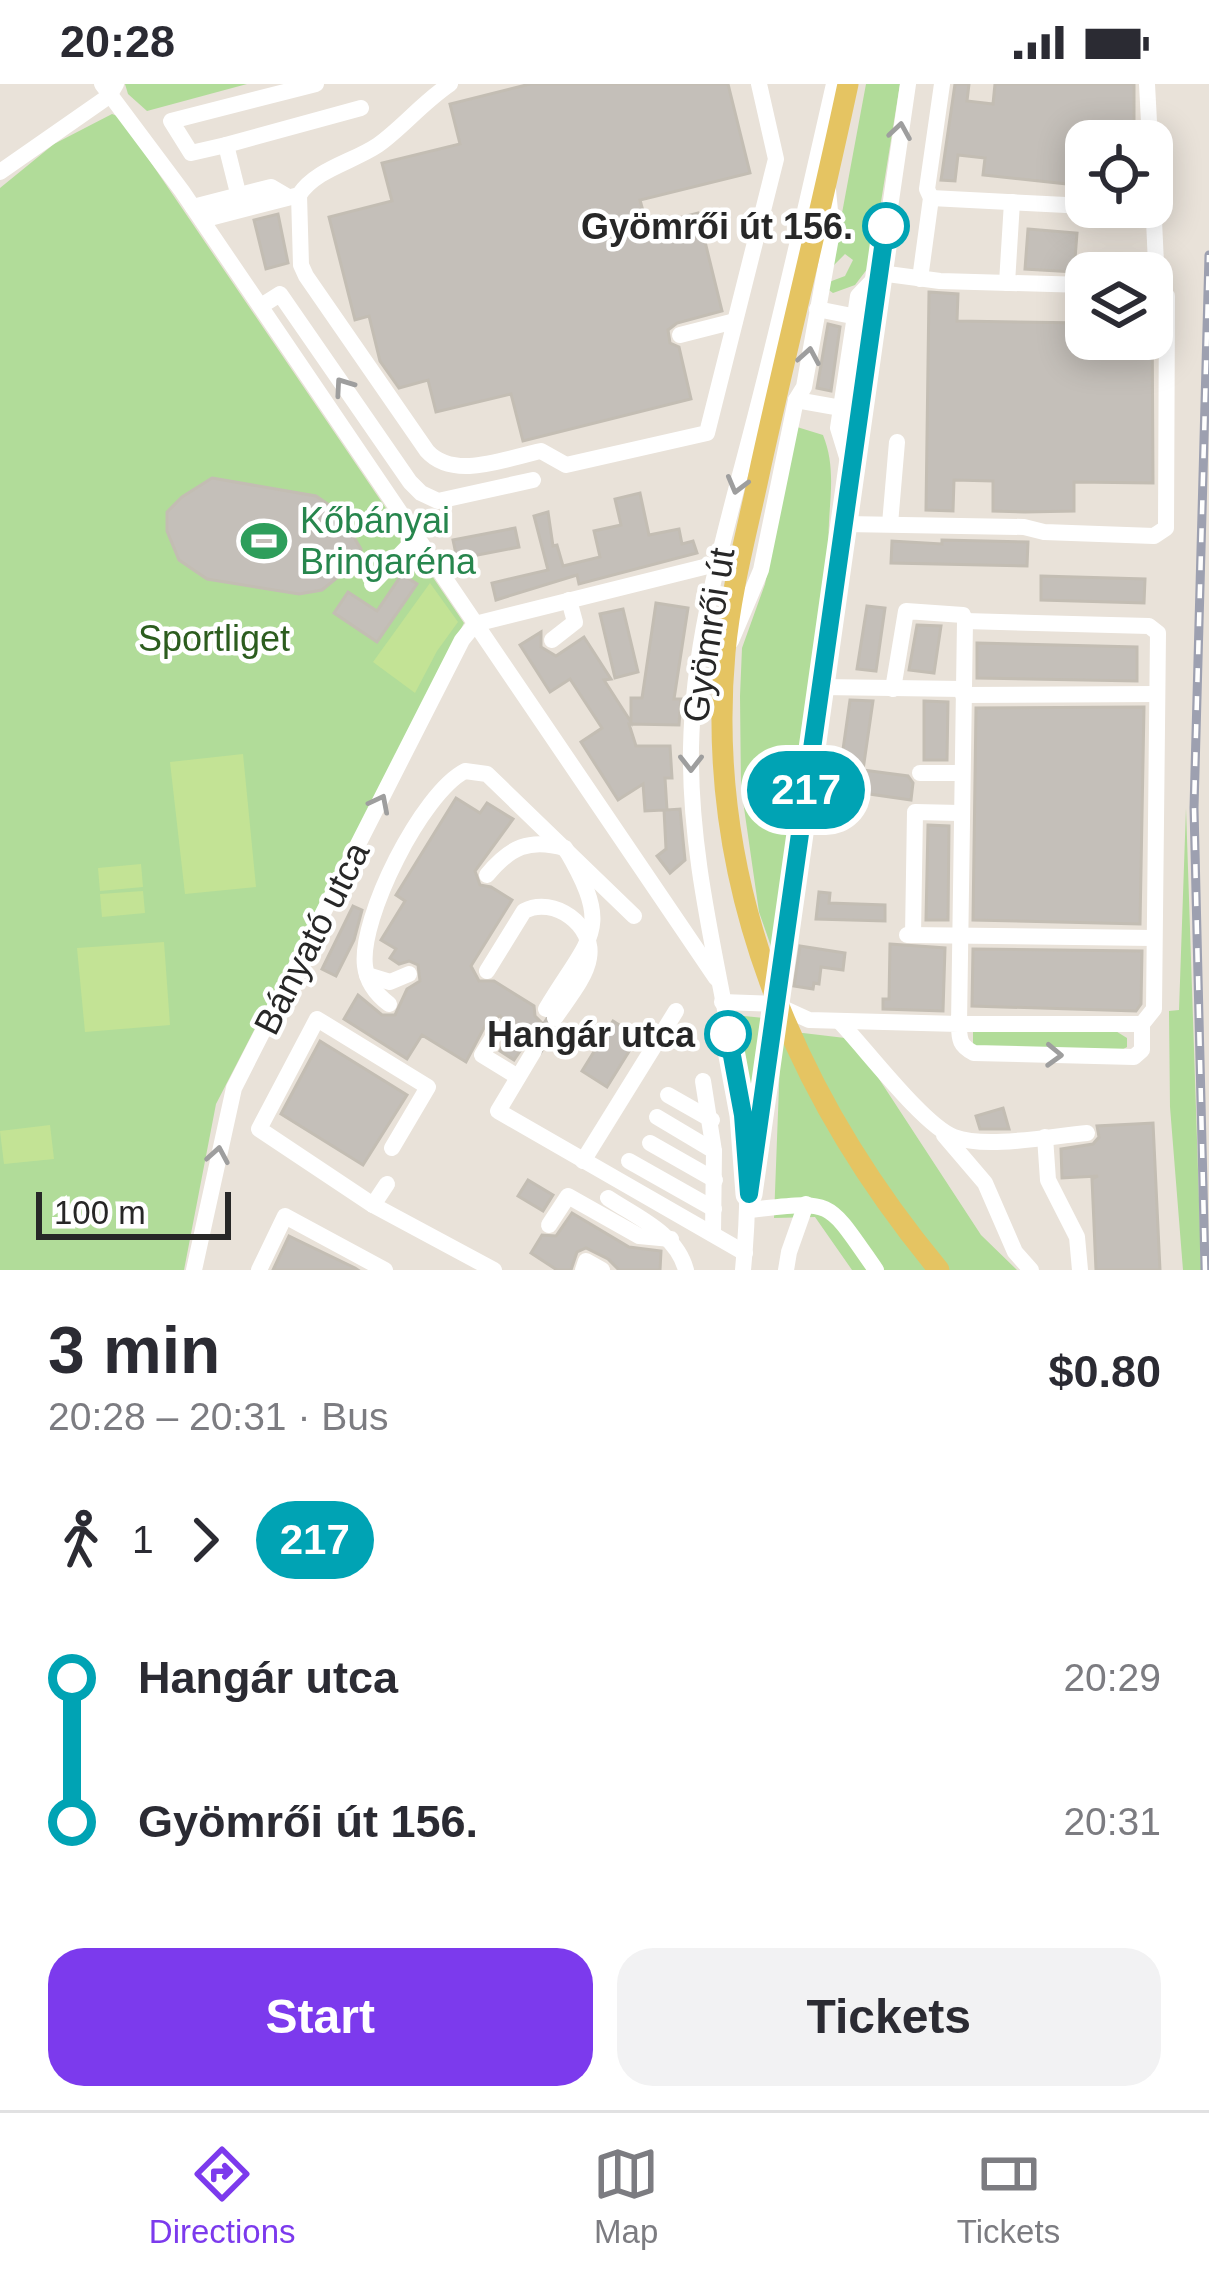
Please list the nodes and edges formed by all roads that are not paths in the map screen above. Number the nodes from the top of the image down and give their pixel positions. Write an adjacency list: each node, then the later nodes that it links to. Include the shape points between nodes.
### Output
1 (316, 84): 12 (street, via 171,122 191,154)
2 (450, 84): 15 (street, via 380,144)
3 (759, 84): 29 (street, via 776,159)
4 (834, 84): 21 (street, Gyömrői út)
5 (848, 84): 14 (main road)
6 (908, 84): 22 (street, Gyömrői út, one-way to 6)
7 (942, 84): 16 (street)
8 (1147, 84): 11 (street)
9 (109, 88): 13 (street); 20 (street)
10 (361, 108): 12 (street)
11 (1149, 120)
12 (226, 145): 17 (street)
13 (0, 172)
14 (827, 181): 27 (street, via 832,232); 31 (main road)
15 (293, 196): 17 (street, via 271,187); 29 (street, via 306,276 427,451 447,466 541,451 566,465 707,433)
16 (931, 198): 18 (street); 23 (street)
17 (240, 202): 20 (street)
18 (1012, 202): 19 (street); 24 (street)
19 (1065, 205)
20 (197, 213): 26 (street)
21 (796, 250): 31 (street); 43 (street, Gyömrői út, one-way to 43)
22 (880, 273): 23 (street); 28 (street, via 858,296); 36 (street, Gyömrői út)
23 (920, 279): 24 (street)
24 (1007, 283): 25 (street)
25 (1065, 284)
26 (260, 306): 38 (street, one-way to 26, via 280,294); 39 (street)
27 (818, 309): 28 (street); 33 (street, one-way to 27)
28 (857, 317): 34 (street)
29 (735, 321): 30 (street)
30 (680, 335)
31 (788, 343): 49 (main road, via 737,563)
32 (1167, 360): 41 (street, via 1160,533)
33 (796, 400): 34 (street); 49 (street, via 761,570)
34 (841, 408): 36 (street, via 838,428)
35 (897, 442): 41 (street)
36 (852, 474): 40 (street, Gyömrői út)
37 (533, 480): 38 (street, via 438,501)
38 (410, 482): 39 (street)
39 (390, 496): 42 (street)
40 (845, 524): 41 (street); 50 (street, Gyömrői út)
41 (890, 524)
42 (416, 536): 44 (street); 47 (street)
43 (716, 564): 45 (street); 59 (street, Gyömrői út, one-way to 59, via 695,672 691,747)
44 (371, 584)
45 (568, 600): 47 (street); 48 (street, via 575,622)
46 (965, 620): 51 (street, via 906,611); 52 (street); 53 (street, via 1149,626 1158,633)
47 (475, 624): 60 (street); 103 (street, Bányató utca, one-way to 47, via 234,1088)
48 (552, 640)
49 (725, 652): 112 (main road, via 729,822 756,950 793,1043 859,1165)
50 (820, 687): 51 (street); 71 (street, Gyömrői út)
51 (893, 688): 52 (street)
52 (963, 692): 53 (street); 55 (street)
53 (1156, 694): 63 (street)
54 (920, 773): 55 (street)
55 (960, 773): 56 (street)
56 (960, 813): 62 (street); 62 (street, via 915,812 910,935)
57 (565, 848): 58 (street, via 517,846); 61 (street); 64 (street, via 592,896); 67 (street, via 487,774 456,776 437,792 384,880)
58 (487, 874)
59 (702, 894): 60 (street, via 690,911); 68 (street, Gyömrői út)
60 (669, 914): 68 (street)
61 (634, 916)
62 (959, 935): 63 (street); 75 (street)
63 (1154, 938): 76 (street, via 1154,1009)
64 (588, 940): 65 (street, via 563,910 531,907); 73 (street)
65 (487, 970)
66 (409, 974): 67 (street, via 390,982)
67 (367, 975): 70 (street)
68 (718, 982): 69 (street, Gyömrői út)
69 (722, 1002): 71 (street); 95 (street, Gyömrői út, via 743,1115)
70 (389, 1004)
71 (773, 1004): 74 (street); 95 (street, Gyömrői út)
72 (676, 1011): 91 (street)
73 (550, 1014)
74 (840, 1022): 75 (street); 84 (street)
75 (958, 1024): 76 (street); 76 (street, one-way to 76, via 960,1043 974,1053 1134,1058)
76 (1142, 1024)
77 (498, 1029): 79 (street, via 482,1055)
78 (534, 1051): 79 (street)
79 (518, 1076): 91 (street, via 497,1111)
80 (703, 1081): 83 (street)
81 (668, 1096): 83 (street)
82 (657, 1117): 89 (street)
83 (712, 1120): 89 (street)
84 (939, 1130): 86 (street, via 979,1141); 113 (street, via 986,1183)
85 (1087, 1133): 86 (street)
86 (1045, 1137): 114 (street, via 1048,1180 1077,1237)
87 (650, 1144): 92 (street)
88 (392, 1148): 97 (street, via 428,1087 317,1019 259,1129)
89 (714, 1151): 92 (street)
90 (629, 1160): 98 (street)
91 (583, 1161): 100 (street)
92 (715, 1180): 98 (street)
93 (387, 1184): 97 (street)
94 (608, 1198): 101 (street)
95 (748, 1202): 96 (street); 102 (street, Gyömrői út)
96 (806, 1204): 110 (street); 111 (street, via 831,1211)
97 (373, 1205): 106 (street)
98 (714, 1209): 100 (street)
99 (549, 1225): 101 (street, via 568,1196 639,1236)
100 (713, 1234): 102 (street)
101 (670, 1239): 109 (street)
102 (744, 1262)
103 (194, 1270)
104 (259, 1270): 105 (street, via 285,1216)
105 (385, 1270)
106 (494, 1270)
107 (583, 1270): 108 (street, via 586,1261)
108 (602, 1270)
109 (686, 1270)
110 (786, 1270)
111 (876, 1270)
112 (939, 1270)
113 (1031, 1270)
114 (1080, 1270)

